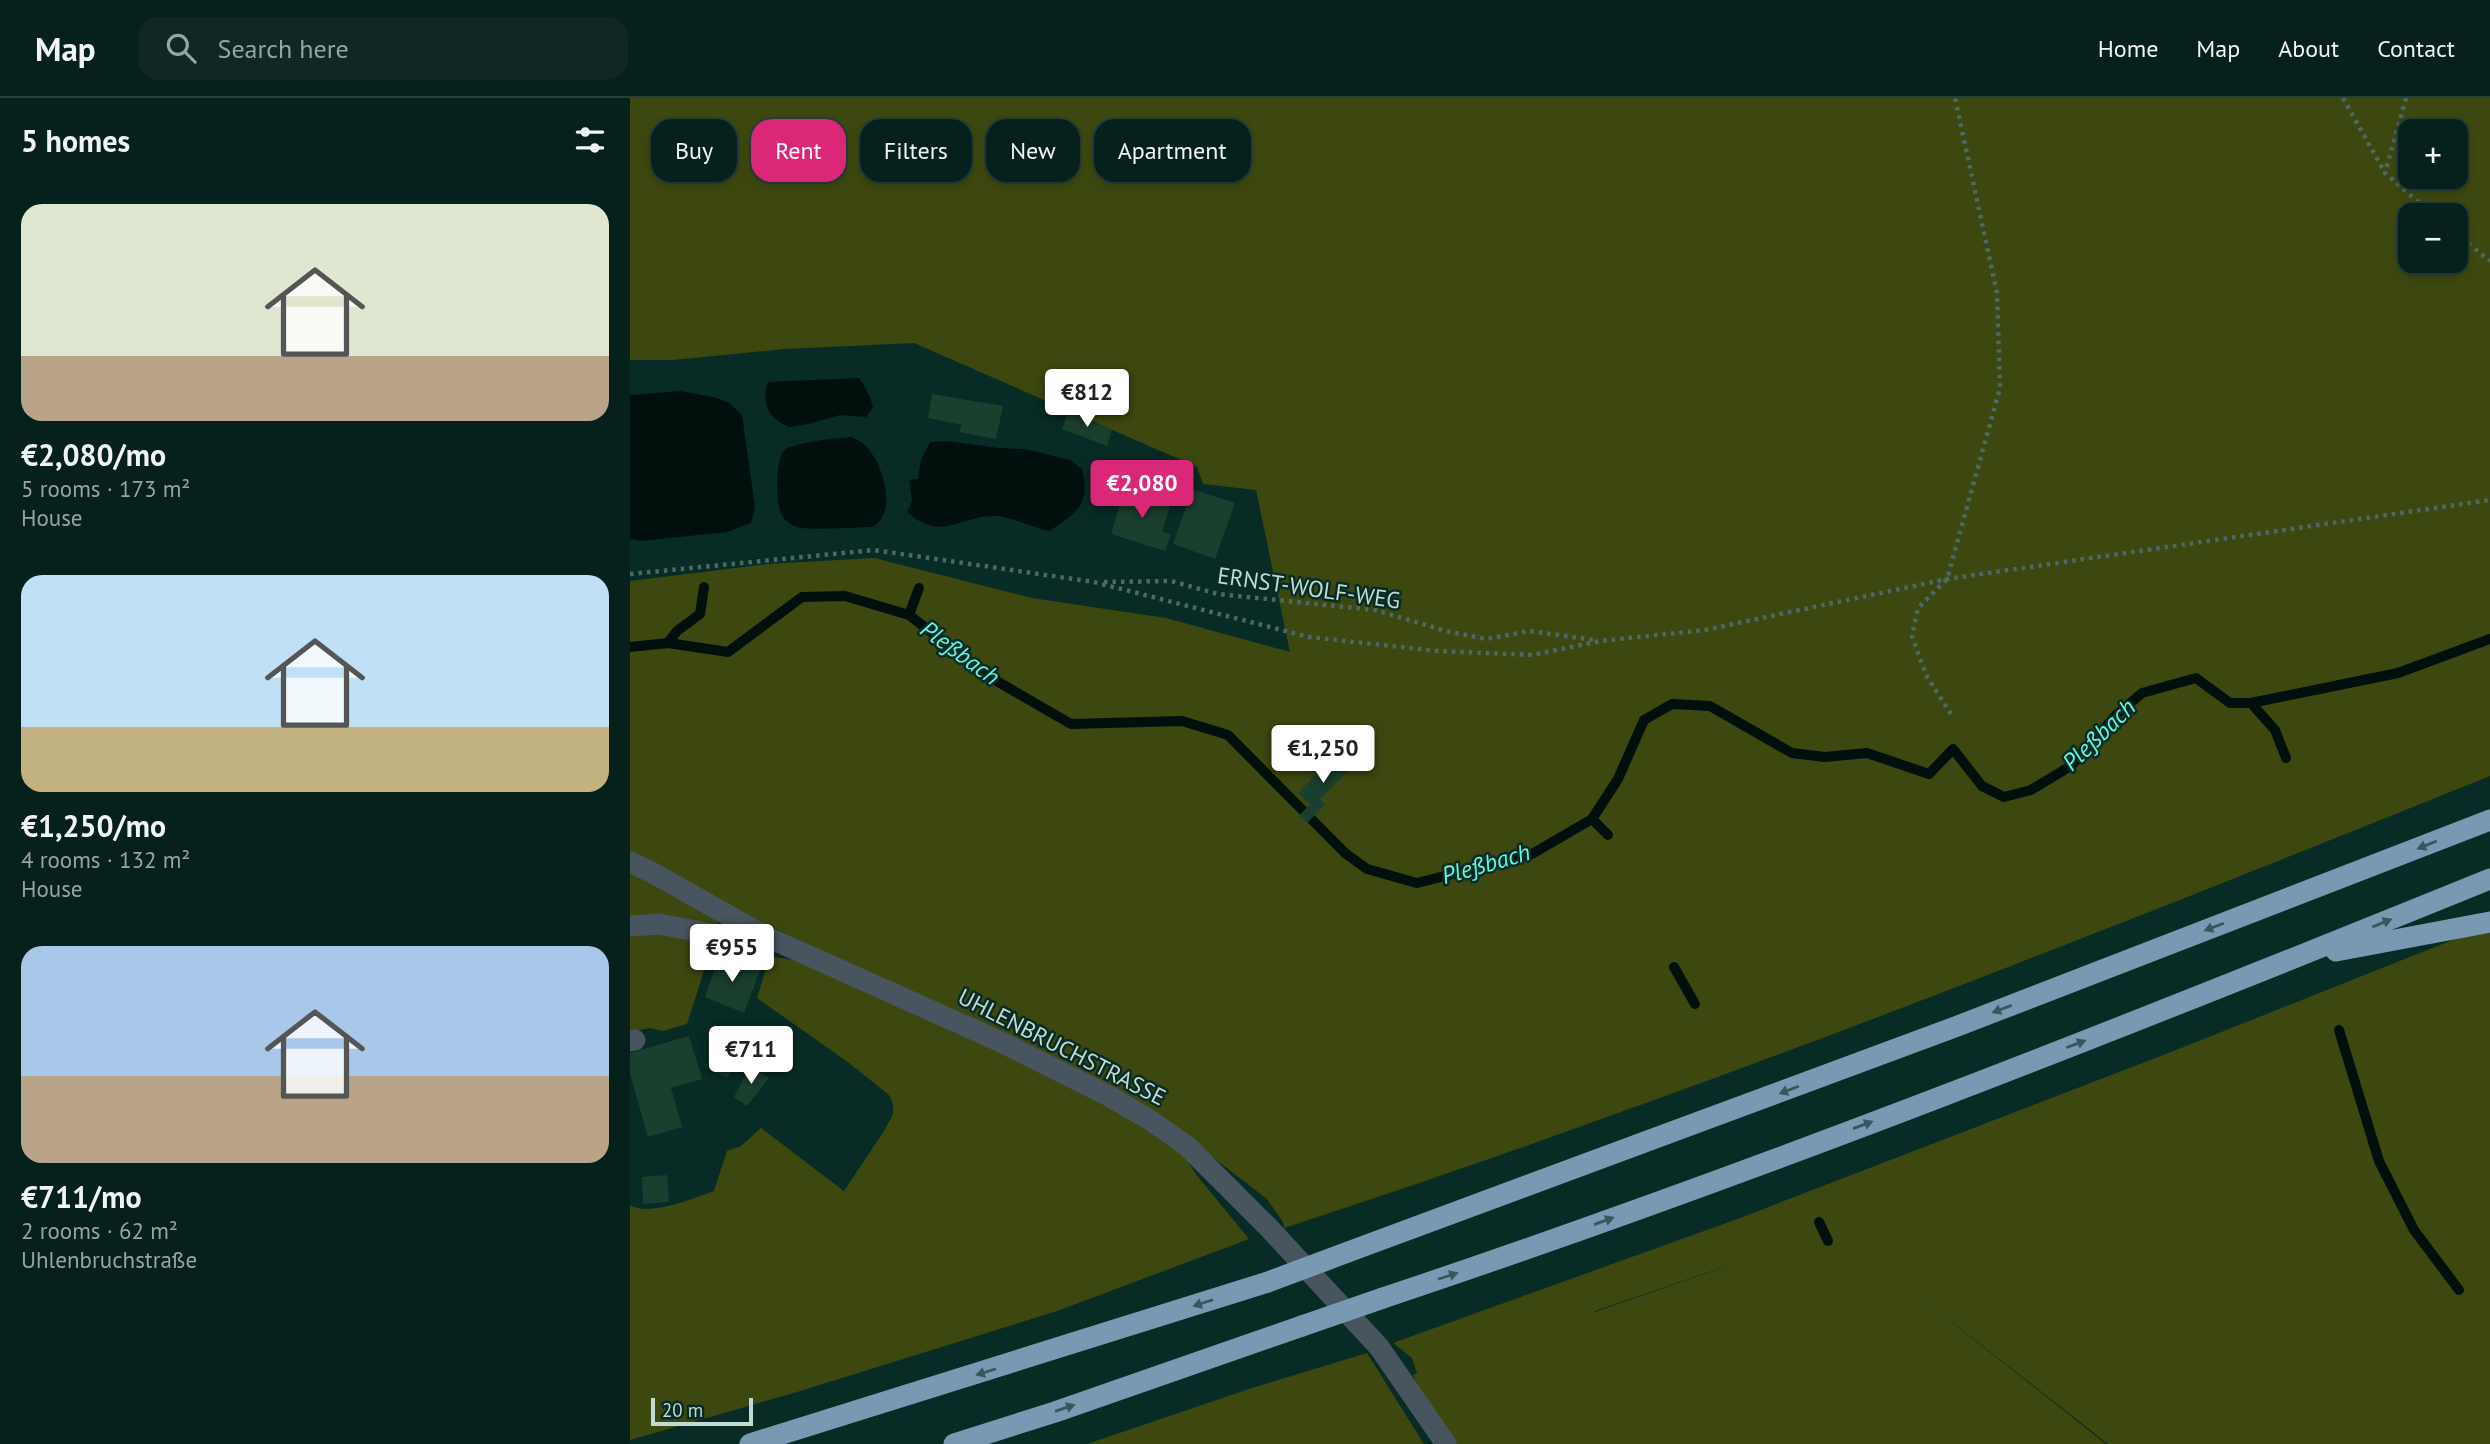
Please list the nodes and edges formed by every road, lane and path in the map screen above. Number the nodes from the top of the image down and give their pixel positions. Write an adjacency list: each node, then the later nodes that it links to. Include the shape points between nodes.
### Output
1 (1955, 98): 10 (path, via 1997,293 2000,388)
2 (2343, 98): 4 (path)
3 (2406, 98): 4 (path)
4 (2385, 173): 5 (path)
5 (2419, 203)
6 (2468, 243): 7 (path)
7 (2490, 261)
8 (2490, 500): 10 (path)
9 (630, 574): 11 (path, via 874,551)
10 (1947, 579): 12 (path, via 1705,630); 13 (path, via 1918,608 1912,636 1926,675)
11 (1094, 582): 12 (path, ERNST-WOLF-WEG, via 1171,581 1218,594 1375,610 1486,639 1529,631); 12 (path, via 1322,639 1533,655)
12 (1600, 641)
13 (1951, 714)
14 (2490, 820): 21 (highway, one-way to 21, bridge, via 1929,1037 1268,1282)
15 (630, 862): 19 (street, UHLENBRUCHSTRASSE)
16 (2490, 879): 20 (highway, one-way to 16)
17 (2490, 922): 20 (highway)
18 (630, 926): 19 (street, via 659,924 716,935)
19 (765, 936): 23 (street, UHLENBRUCHSTRASSE, via 1095,1089 1187,1146 1379,1347)
20 (2296, 958): 22 (highway, one-way to 20, bridge, via 1553,1240)
21 (750, 1444)
22 (954, 1444)
23 (1446, 1444)

